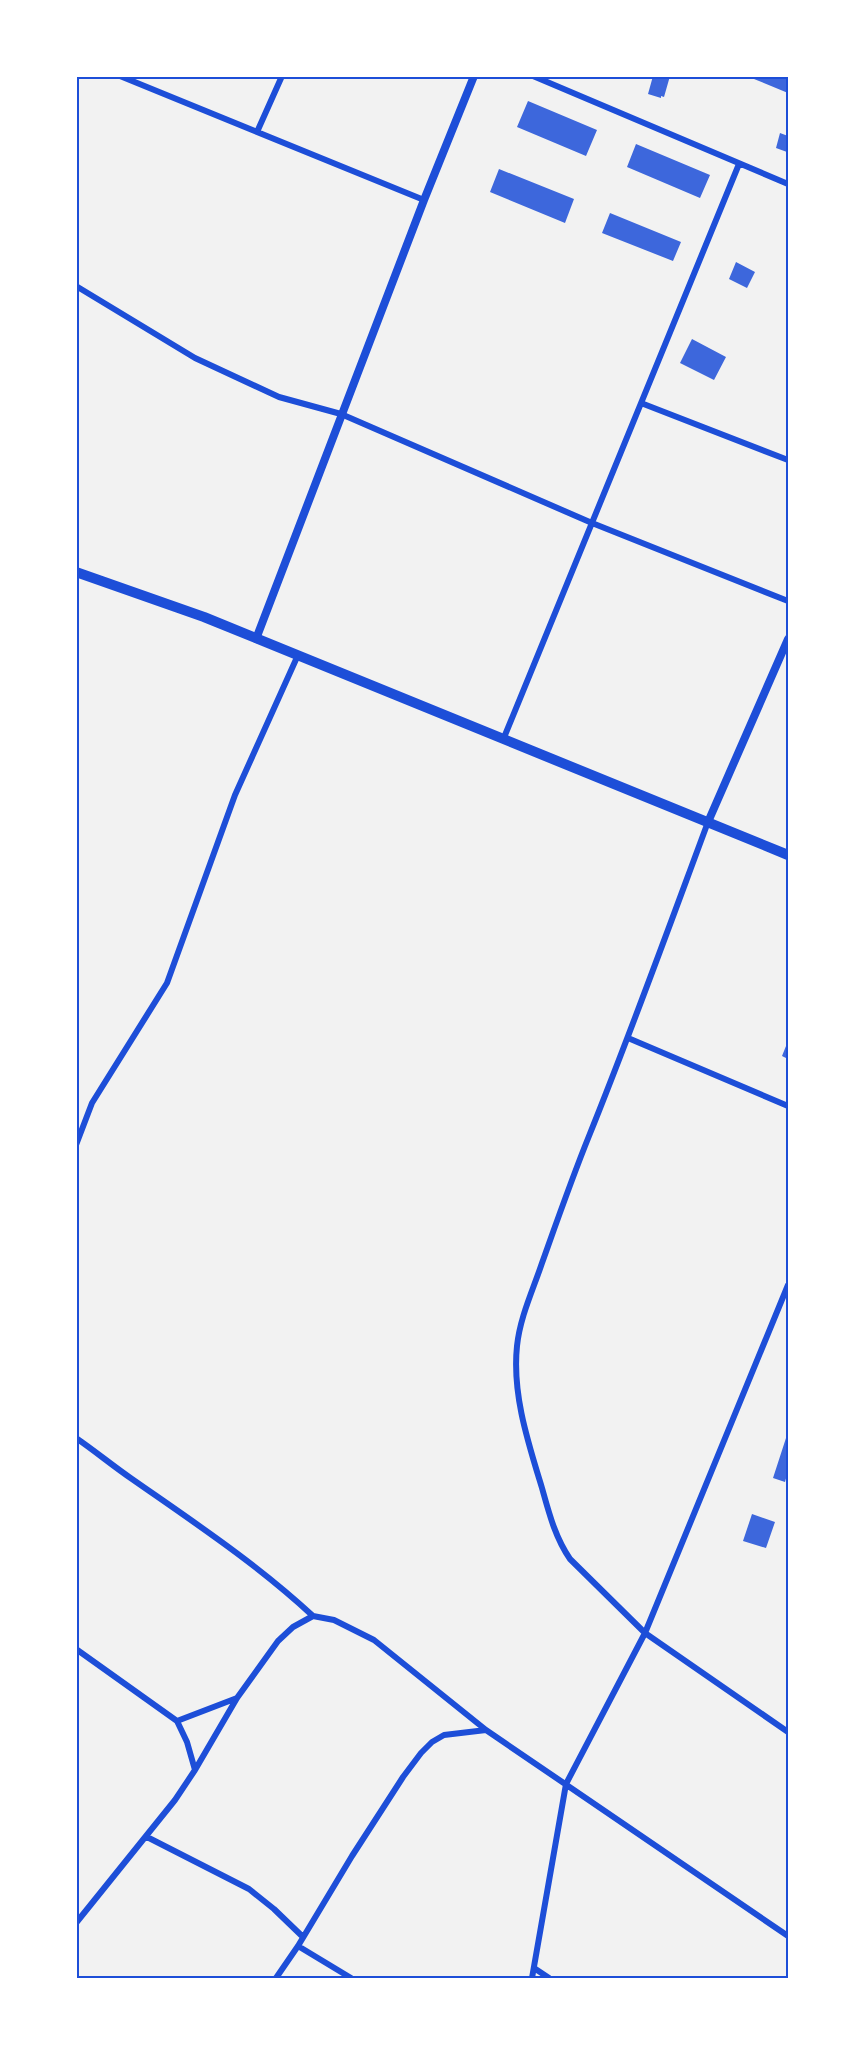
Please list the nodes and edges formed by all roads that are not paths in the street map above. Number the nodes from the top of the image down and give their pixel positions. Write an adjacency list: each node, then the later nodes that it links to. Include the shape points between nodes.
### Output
1 (120, 76): 5 (street)
2 (282, 76): 5 (street)
3 (474, 76): 8 (street)
4 (533, 76): 6 (street)
5 (256, 132): 8 (street)
6 (739, 164): 7 (street); 10 (street)
7 (789, 184)
8 (424, 200): 11 (street)
9 (76, 286): 11 (street, via 195,358 279,397)
10 (641, 403): 12 (street); 13 (street)
11 (341, 414): 13 (street); 16 (street)
12 (789, 460)
13 (592, 523): 15 (street); 19 (street)
14 (76, 572): 16 (main road)
15 (789, 601)
16 (256, 639): 18 (main road)
17 (789, 639): 20 (street)
18 (298, 655): 19 (main road); 24 (street, via 235,795 167,983 92,1103)
19 (503, 740): 20 (main road)
20 (708, 822): 21 (main road); 22 (street)
21 (789, 855)
22 (628, 1038): 23 (street); 28 (street, via 528,1303 517,1344 516,1374 536,1469 561,1545 582,1573)
23 (789, 1106)
24 (76, 1145)
25 (789, 1285): 28 (street)
26 (76, 1438): 27 (street, via 230,1546)
27 (314, 1616): 30 (street, via 278,1641); 32 (street, via 334,1620 374,1640)
28 (645, 1633): 33 (street); 35 (street)
29 (76, 1649): 31 (street)
30 (237, 1698): 31 (street); 34 (street)
31 (177, 1721): 34 (street)
32 (486, 1730): 35 (street); 39 (street, via 444,1735 421,1753)
33 (789, 1732)
34 (195, 1770): 36 (street)
35 (566, 1784): 38 (street); 41 (street)
36 (147, 1837): 37 (street); 39 (street, via 249,1890)
37 (76, 1923)
38 (789, 1936)
39 (303, 1937): 40 (street)
40 (298, 1946): 42 (street); 43 (street)
41 (534, 1968): 44 (street); 45 (street)
42 (276, 1978)
43 (351, 1978)
44 (532, 1978)
45 (549, 1978)

